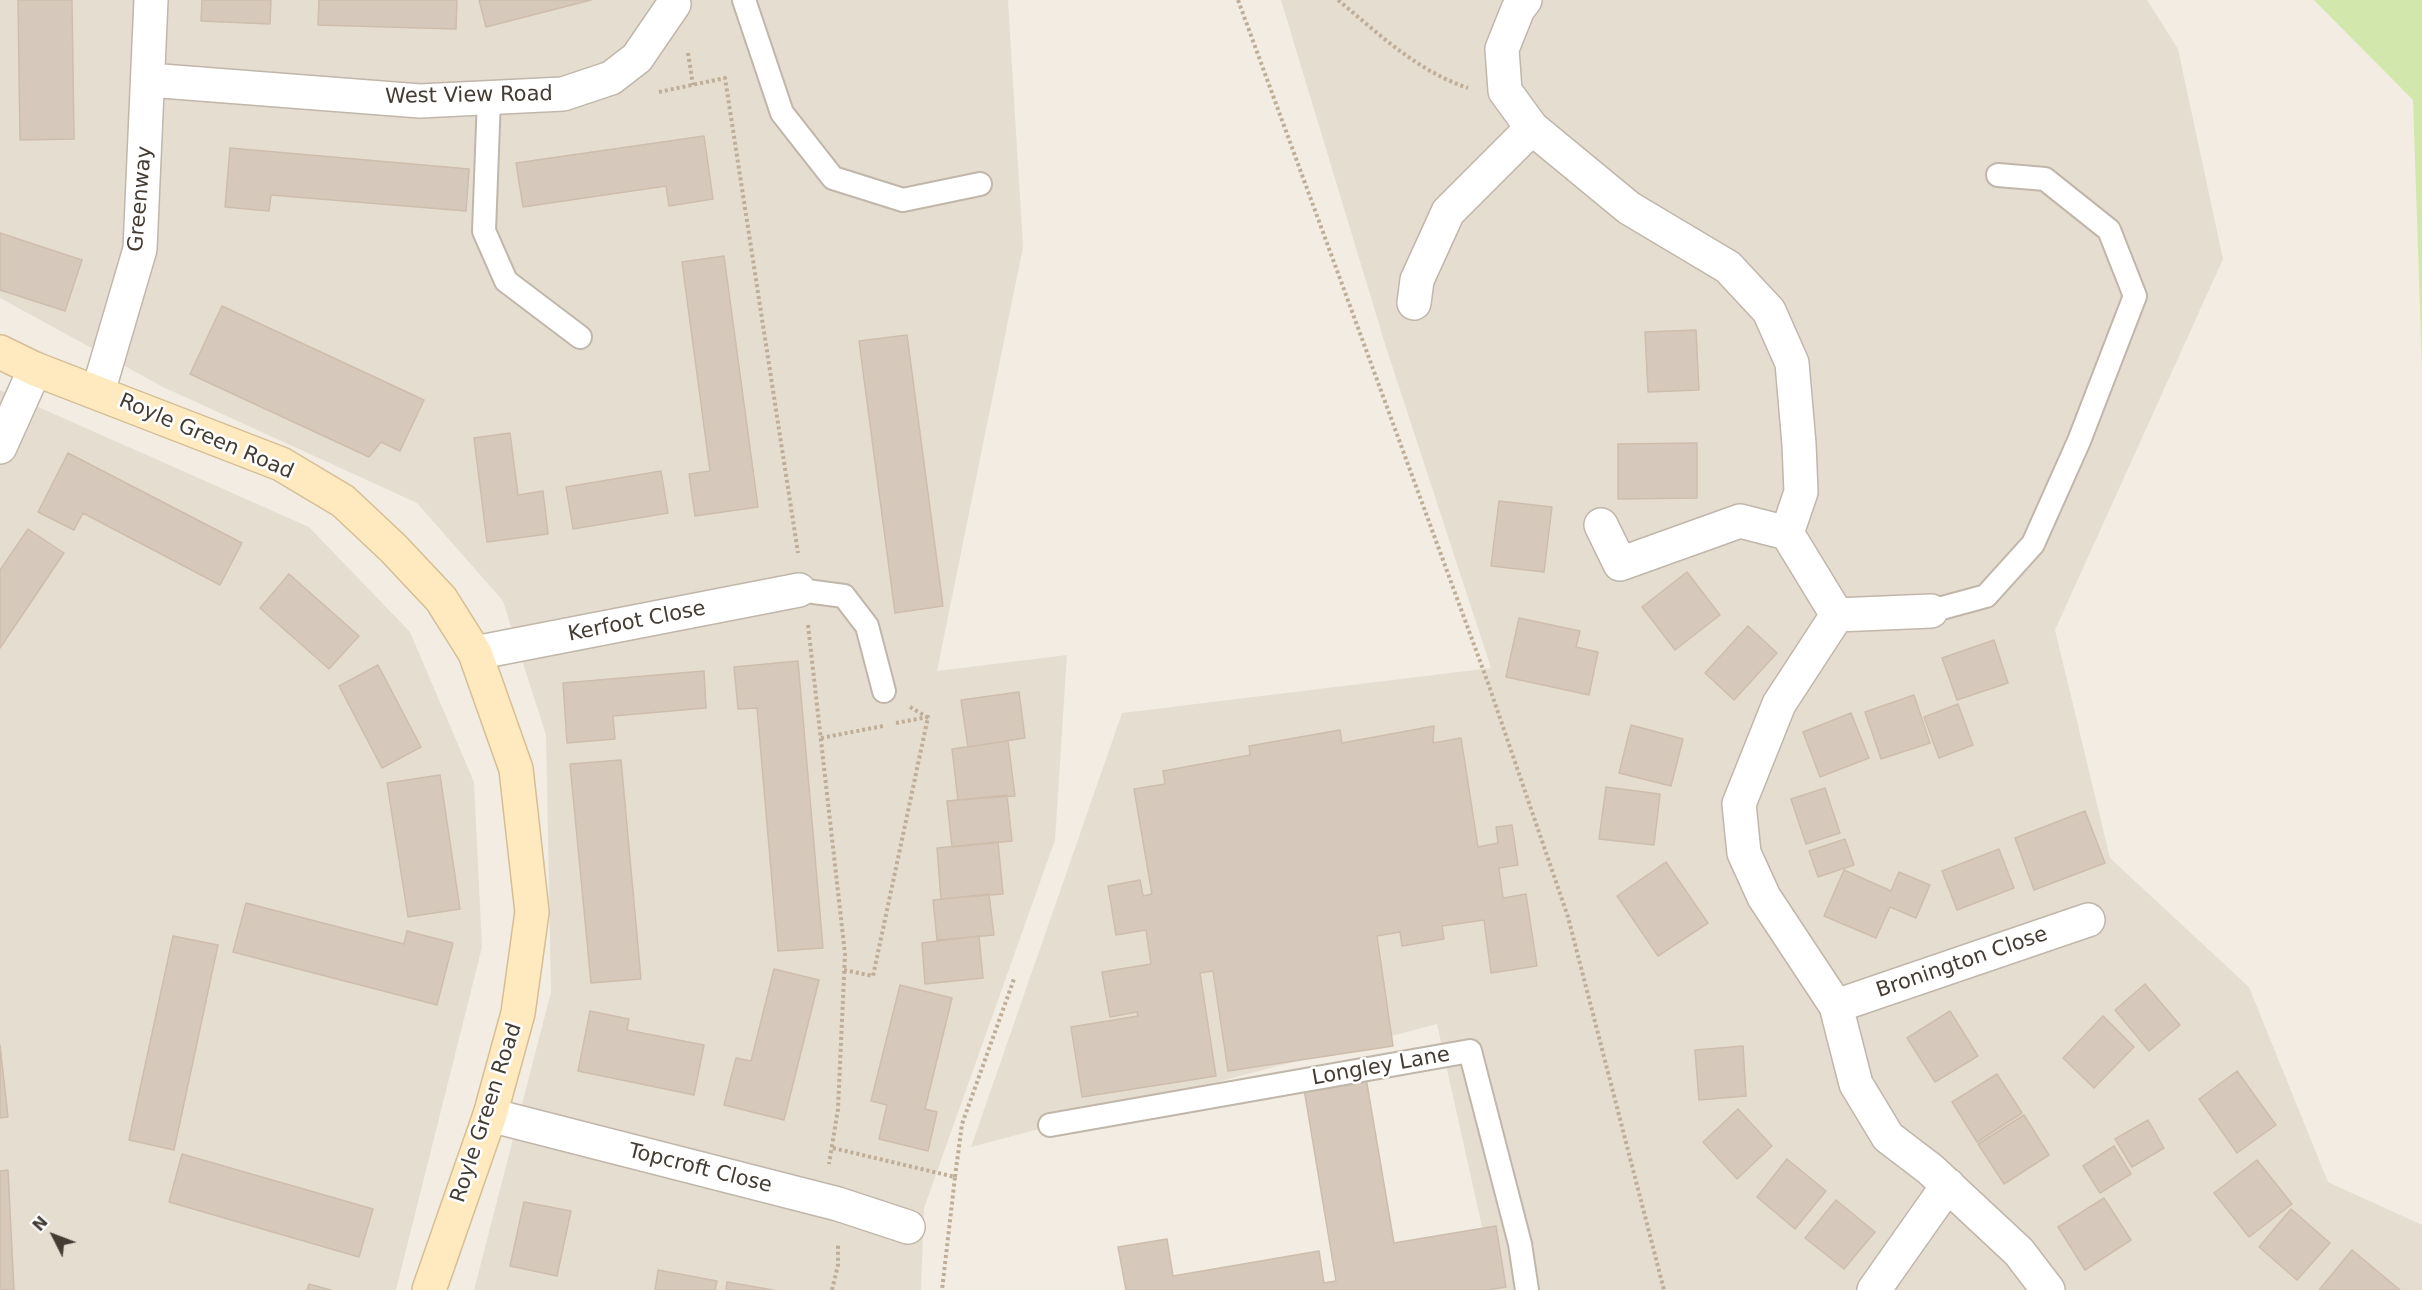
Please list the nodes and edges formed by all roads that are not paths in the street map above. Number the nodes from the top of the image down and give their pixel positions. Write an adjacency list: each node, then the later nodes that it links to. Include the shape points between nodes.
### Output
1 (151, 0): 5 (street, Greenway)
2 (744, 0): 9 (lane, via 782,113 833,178 903,200)
3 (1525, 0): 7 (street, via 1502,49 1505,91)
4 (681, 1): 6 (street, West View Road, via 637,58 611,78 563,94)
5 (149, 81): 6 (street, West View Road, via 420,101); 14 (street, Greenway, via 140,249)
6 (489, 98): 11 (lane, via 484,231 506,281)
7 (1532, 128): 10 (street, via 1448,212 1417,280); 17 (street, via 1629,208 1728,267 1769,311 1792,363 1798,432 1801,492)
8 (1998, 175): 19 (lane, via 2045,179 2109,230 2135,296 2079,441 2033,544 1986,596)
9 (980, 184)
10 (1414, 303)
11 (580, 337)
12 (0, 352): 13 (main road, Royle Green Road)
13 (35, 369): 14 (main road, Royle Green Road); 15 (street)
14 (98, 392): 21 (main road, Royle Green Road, via 281,464 343,501 441,599)
15 (0, 447)
16 (1601, 525): 17 (street, via 1620,564 1740,520)
17 (1787, 534): 20 (street)
18 (799, 590): 21 (street, Kerfoot Close); 22 (lane, via 844,596 867,626)
19 (1931, 611): 20 (street)
20 (1837, 615): 24 (street, via 1779,704 1739,804 1744,853 1764,897)
21 (475, 653): 25 (main road, Royle Green Road, via 516,769 532,912 518,1013)
22 (884, 691)
23 (2088, 920): 24 (street, Bronington Close)
24 (1836, 1006): 27 (street, via 1856,1084 1888,1137)
25 (490, 1116): 28 (street, Topcroft Close, via 838,1204); 29 (main road, Royle Green Road)
26 (1050, 1125): 30 (lane, Longley Lane, via 1470,1051 1520,1244)
27 (1948, 1185): 31 (street); 32 (street, via 2019,1252)
28 (908, 1227)
29 (429, 1290)
30 (1527, 1290)
31 (1874, 1290)
32 (2048, 1290)

